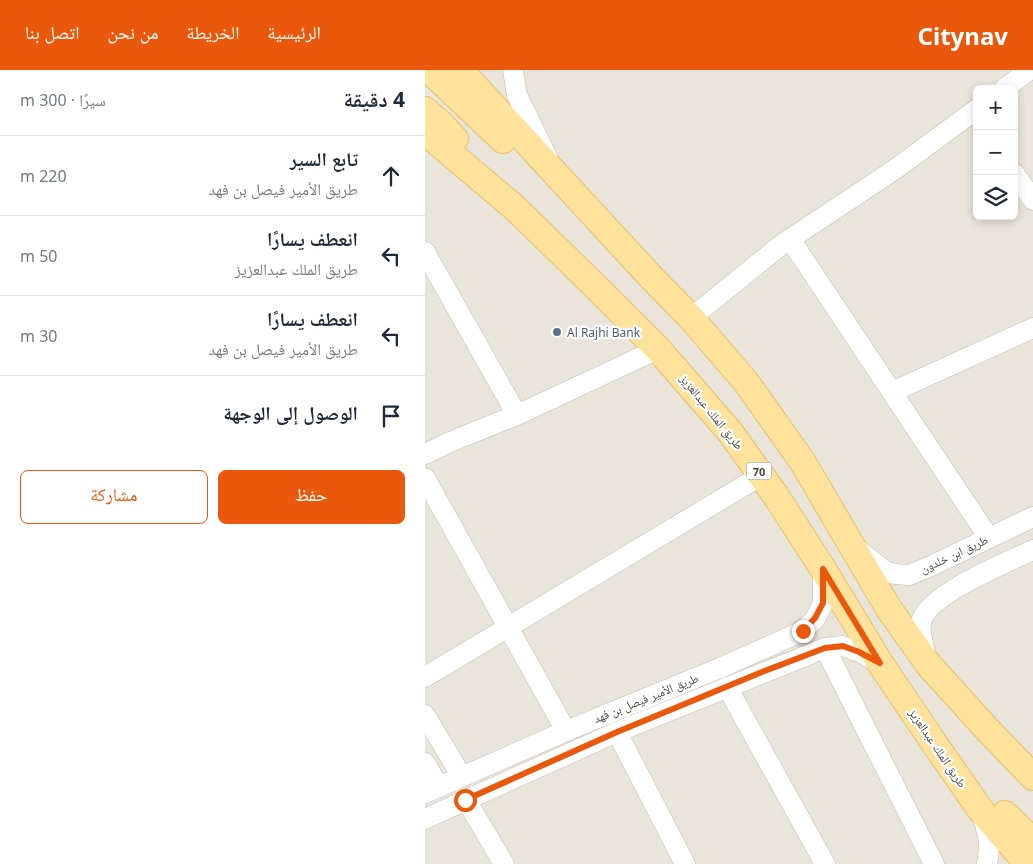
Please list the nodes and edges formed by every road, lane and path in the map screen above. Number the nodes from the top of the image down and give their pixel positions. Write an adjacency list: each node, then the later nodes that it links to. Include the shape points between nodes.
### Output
1 (429, 70): 13 (main road, via 505,142)
2 (460, 70): 9 (main road)
3 (513, 70): 9 (street, via 517,96)
4 (1029, 70): 5 (street)
5 (1008, 85)
6 (425, 110): 11 (main road, via 466,150)
7 (973, 114): 14 (street)
8 (425, 132): 11 (main road, طريق الملك عبدالعزيز / 70)
9 (555, 172): 13 (main road)
10 (1015, 175): 12 (street)
11 (494, 191): 18 (main road, طريق الملك عبدالعزيز / 70)
12 (1033, 200)
13 (609, 232): 16 (main road)
14 (790, 239): 16 (street); 19 (street)
15 (425, 252): 20 (street)
16 (691, 318): 26 (main road, via 746,382 802,461)
17 (1033, 328): 19 (street)
18 (658, 349): 20 (street); 22 (main road, طريق الملك عبدالعزيز / 70, via 730,432)
19 (892, 392): 25 (street)
20 (517, 415): 21 (street)
21 (425, 454)
22 (761, 475): 28 (main road, طريق الملك عبدالعزيز / 70); 29 (street)
23 (425, 478): 29 (street)
24 (1033, 517): 25 (street, طريق ابن خلدون)
25 (989, 538): 26 (street, طريق ابن خلدون, via 909,575 885,571)
26 (851, 544): 32 (main road, via 889,609)
27 (1033, 550): 32 (street, via 955,588 932,604 921,620)
28 (823, 569): 31 (main road, طريق الملك عبدالعزيز / 70); 37 (street, طريق الأمير فيصل بن فهد, via 823,603 803,631)
29 (508, 627): 33 (street); 37 (street)
30 (825, 648): 31 (street, طريق الأمير فيصل بن فهد, via 843,646); 34 (street, طريق الأمير فيصل بن فهد); 52 (street)
31 (880, 663): 39 (main road, طريق الملك عبدالعزيز / 70)
32 (928, 664): 35 (main road)
33 (425, 677)
34 (727, 688): 38 (street, طريق الأمير فيصل بن فهد); 51 (street)
35 (959, 698): 42 (main road); 44 (main road, via 995,753)
36 (425, 715): 41 (street)
37 (566, 731): 41 (street, طريق الأمير فيصل بن فهد)
38 (617, 732): 45 (street, طريق الأمير فيصل بن فهد); 50 (street)
39 (928, 734): 46 (main road, طريق الملك عبدالعزيز / 70); 48 (main road)
40 (425, 763): 43 (street)
41 (462, 777): 43 (street, طريق الأمير فيصل بن فهد)
42 (1033, 777)
43 (432, 790)
44 (1033, 798)
45 (465, 800): 47 (street, طريق الأمير فيصل بن فهد); 49 (street)
46 (982, 812): 53 (street, via 989,837); 54 (main road, طريق الملك عبدالعزيز / 70)
47 (425, 819)
48 (1033, 841)
49 (504, 864)
50 (685, 864)
51 (825, 864)
52 (934, 864)
53 (987, 864)
54 (1028, 864)

